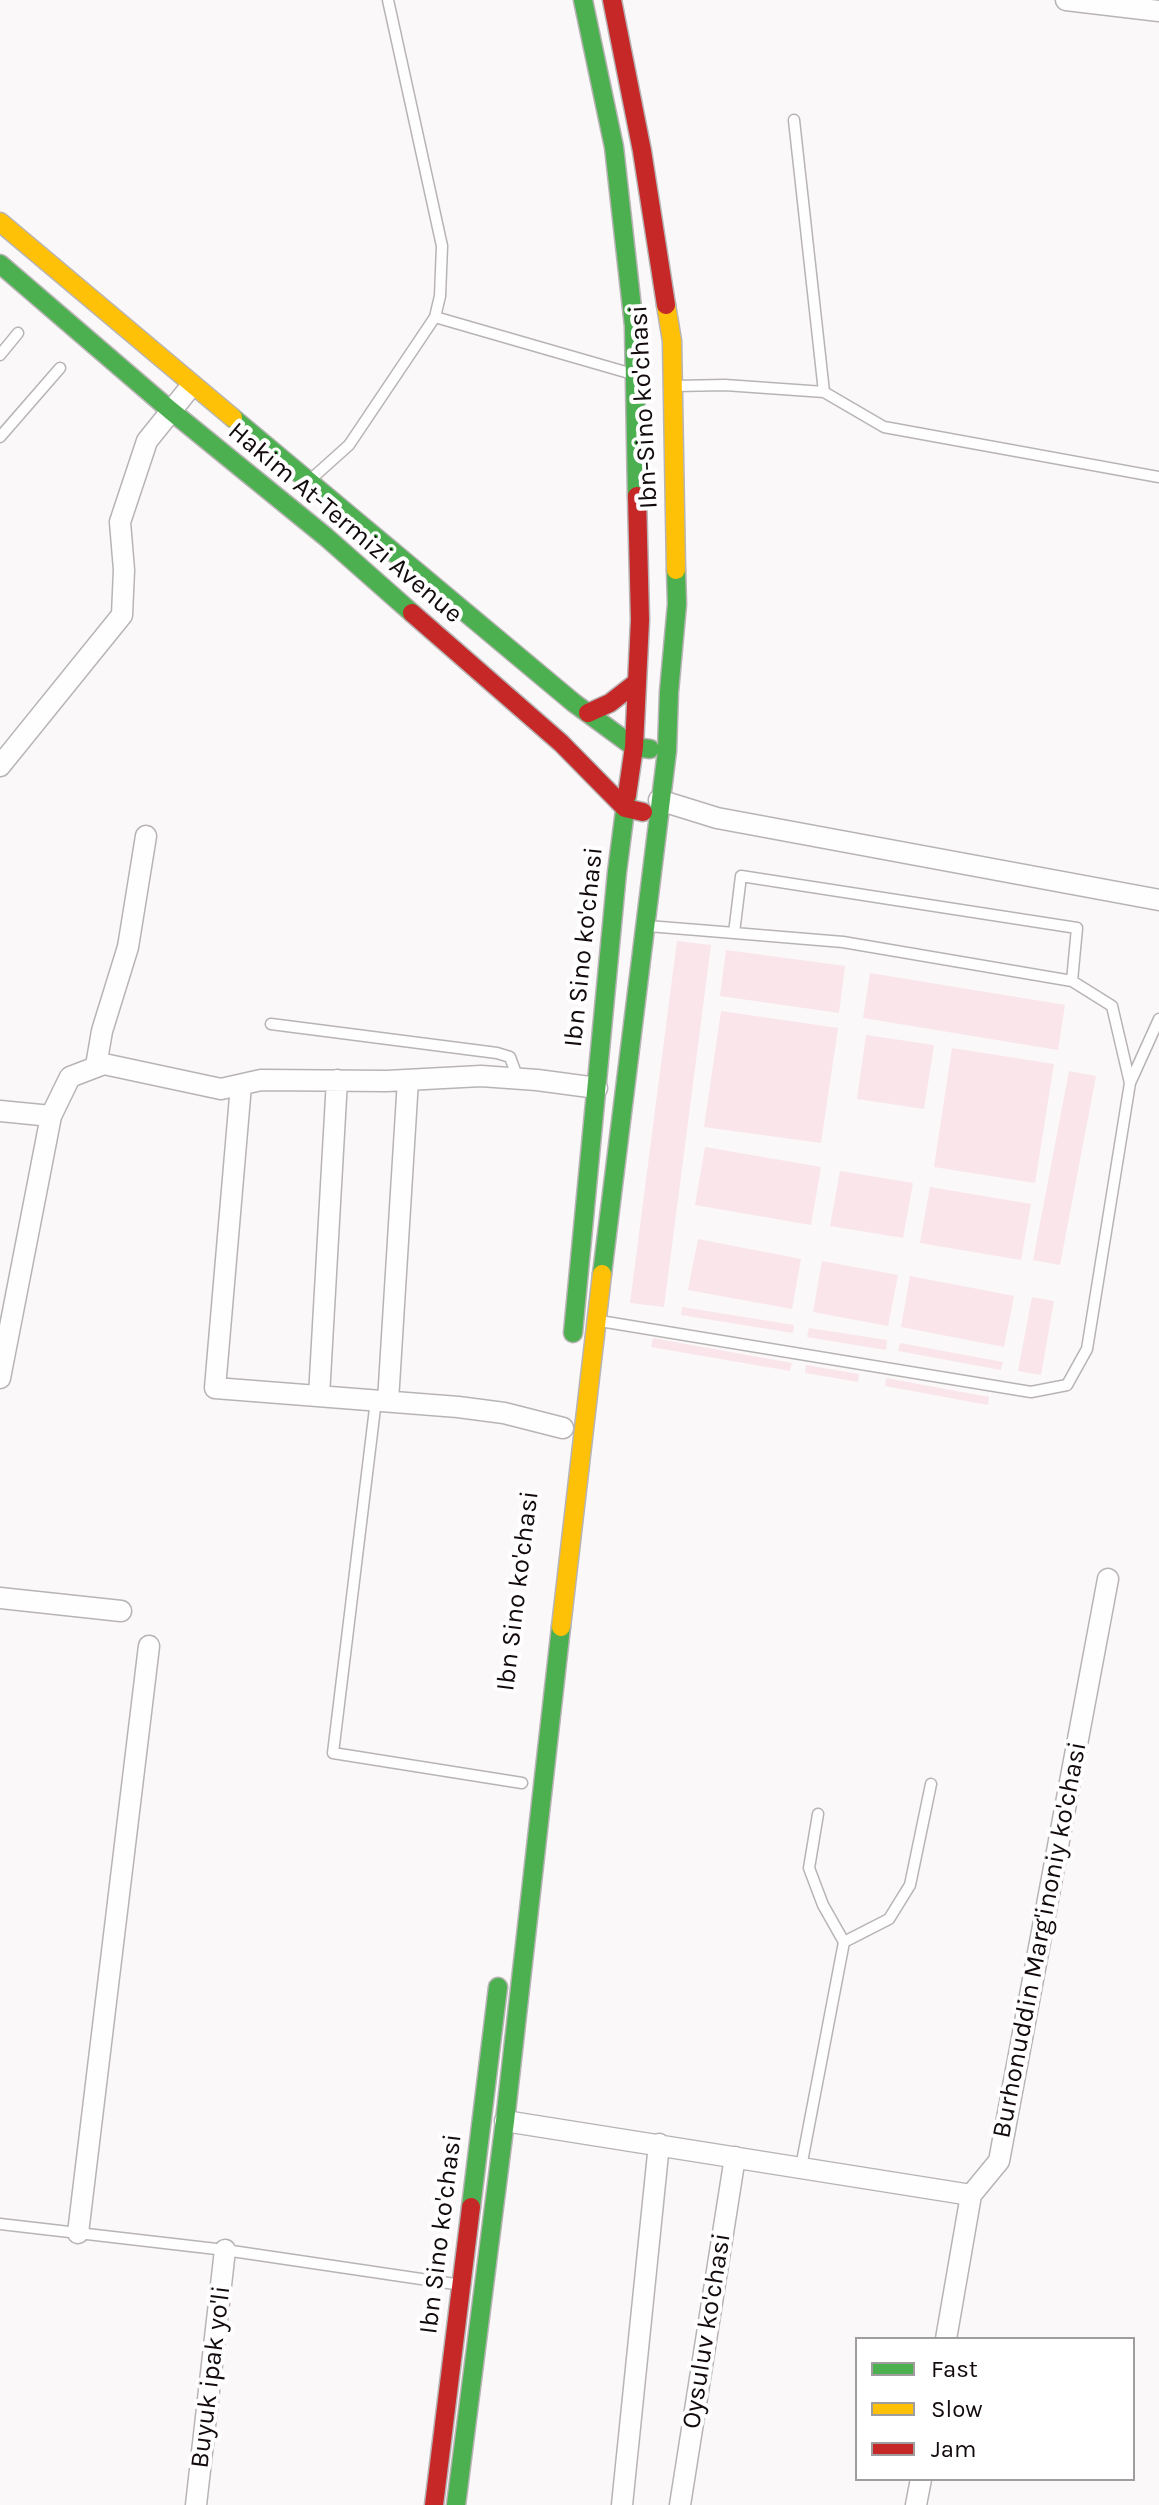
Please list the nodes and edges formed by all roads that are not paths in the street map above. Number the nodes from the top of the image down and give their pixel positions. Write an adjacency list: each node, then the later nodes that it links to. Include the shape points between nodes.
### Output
1 (388, 0): 9 (lane, via 442,246)
2 (583, 0): 13 (main road, Ibn-Sino ko'chasi, via 614,147)
3 (612, 0): 15 (main road, Ibn-Sino ko'chasi, via 642,151 672,341)
4 (1066, 0): 5 (street)
5 (1159, 11)
6 (794, 120): 16 (lane)
7 (0, 222): 14 (main road, Hakim At-Termizi Avenue)
8 (0, 264): 17 (main road, Hakim At-Termizi Avenue)
9 (435, 317): 13 (lane); 20 (lane, via 349,445)
10 (18, 333): 11 (lane)
11 (0, 355)
12 (60, 368): 18 (lane)
13 (635, 375): 21 (main road, Ibn-Sino ko'chasi)
14 (192, 385): 17 (street); 20 (main road, Hakim At-Termizi Avenue)
15 (673, 386): 16 (lane); 24 (main road, Ibn-Sino ko'chasi, via 677,604)
16 (824, 392): 19 (lane, via 884,427)
17 (170, 410): 25 (street, via 147,441 120,522 122,615); 26 (main road, Hakim At-Termizi Avenue, via 397,599 561,743)
18 (0, 437)
19 (1159, 477)
20 (308, 482): 22 (main road, Hakim At-Termizi Avenue)
21 (637, 682): 22 (main road); 23 (main road, Ibn Sino ko'chasi)
22 (588, 713): 23 (main road, Hakim At-Termizi Avenue)
23 (634, 747): 24 (main road, Hakim At-Termizi Avenue); 26 (main road, Ibn Sino ko'chasi)
24 (667, 751): 27 (main road, Ibn-Sino ko'chasi)
25 (0, 766)
26 (625, 808): 27 (main road); 41 (main road, Ibn Sino ko'chasi)
27 (658, 808): 29 (street); 30 (main road, Ibn Sino ko'chasi)
28 (146, 836): 35 (street, via 128,947)
29 (1159, 900)
30 (646, 926): 31 (lane); 44 (main road, Ibn Sino ko'chasi)
31 (734, 933): 32 (lane, via 843,942); 32 (lane, via 741,876 1077,928)
32 (1072, 981): 39 (lane, via 1112,1006)
33 (1159, 1019): 39 (lane)
34 (271, 1024): 36 (lane, via 497,1053 510,1057)
35 (96, 1066): 40 (street, via 221,1089); 43 (street, via 70,1077)
36 (518, 1079): 38 (street); 41 (street)
37 (337, 1080): 38 (street); 40 (street); 47 (street)
38 (408, 1080): 48 (street)
39 (1130, 1083): 44 (lane, via 1087,1349 1067,1385 1031,1392)
40 (241, 1085): 47 (street, via 215,1388)
41 (597, 1088): 45 (main road, Ibn Sino ko'chasi)
42 (0, 1111): 43 (street)
43 (51, 1116): 46 (street)
44 (596, 1320): 59 (main road, Ibn Sino ko'chasi)
45 (571, 1355)
46 (0, 1378)
47 (319, 1396): 48 (street)
48 (382, 1401): 49 (street, via 504,1413); 54 (lane, via 333,1753)
49 (563, 1429)
50 (1108, 1579): 63 (street, Burhonuddin Marg'inoniy ko'chasi, via 999,2161)
51 (0, 1598): 52 (street)
52 (121, 1611)
53 (149, 1646): 65 (street)
54 (522, 1783)
55 (931, 1784): 57 (lane, via 910,1885 889,1919)
56 (818, 1814): 57 (lane, via 809,1868)
57 (844, 1942): 62 (lane)
58 (501, 1964): 67 (main road, Ibn Sino ko'chasi)
59 (505, 2121): 60 (street); 72 (main road, Ibn Sino ko'chasi)
60 (659, 2144): 61 (street); 73 (street)
61 (735, 2157): 62 (street); 74 (street, Oysuluv ko'chasi)
62 (801, 2167): 63 (street)
63 (971, 2195): 68 (street, Burhonuddin Marg'inoniy ko'chasi)
64 (0, 2224): 65 (lane)
65 (78, 2233): 66 (lane)
66 (225, 2250): 67 (lane); 70 (street, Buyuk ipak yo'li)
67 (461, 2285): 71 (main road, Ibn Sino ko'chasi)
68 (946, 2337)
69 (921, 2481): 75 (street)
70 (196, 2505)
71 (434, 2505)
72 (456, 2505)
73 (622, 2505)
74 (680, 2505)
75 (916, 2505)

